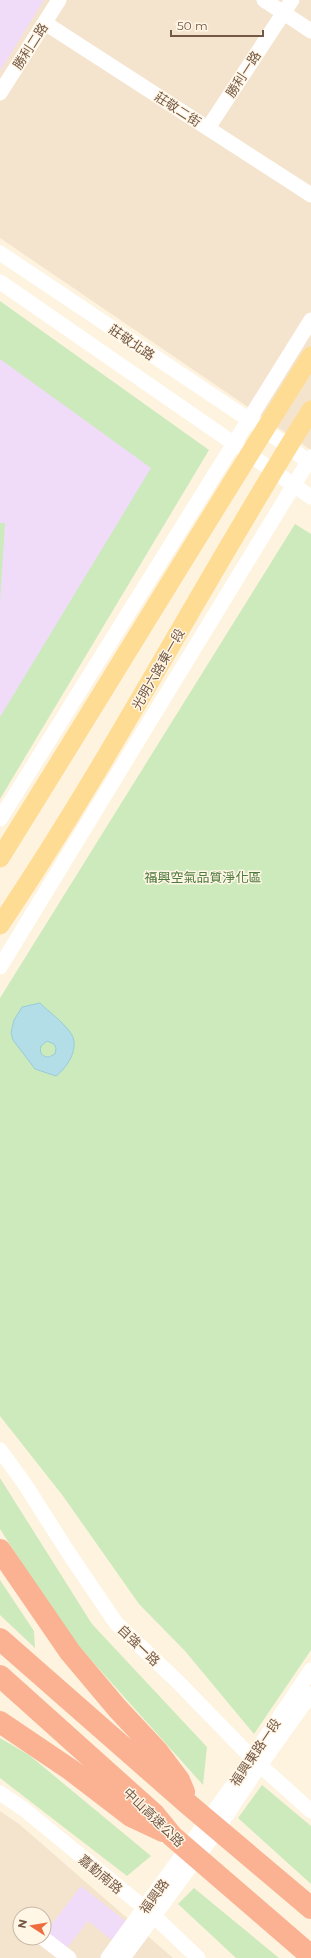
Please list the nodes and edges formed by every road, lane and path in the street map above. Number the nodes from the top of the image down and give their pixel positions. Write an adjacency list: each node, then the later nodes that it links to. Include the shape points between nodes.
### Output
1 (59, 0): 5 (street, 勝利二路)
2 (264, 0): 4 (street)
3 (292, 0): 4 (street, 勝利一路)
4 (283, 13): 6 (street); 8 (street, 勝利一路)
5 (45, 23): 7 (street, 勝利二路); 8 (street, 莊敬二街)
6 (311, 31)
7 (0, 93)
8 (208, 128): 9 (street, 莊敬二街)
9 (311, 195)
10 (0, 253): 15 (street, 莊敬北路)
11 (0, 282): 17 (street, 莊敬北路)
12 (311, 320): 15 (street)
13 (311, 356): 16 (main road)
14 (311, 410): 18 (main road, 光明六路東一段)
15 (248, 419): 16 (street, 莊敬北路); 17 (street)
16 (264, 430): 18 (street, 莊敬北路); 19 (main road)
17 (232, 444): 19 (street, 莊敬北路); 24 (street)
18 (288, 446): 20 (street, 莊敬北路); 21 (main road, 光明六路東一段)
19 (248, 455): 21 (street, 莊敬北路); 26 (main road)
20 (310, 461): 22 (street, 光明六路東一段)
21 (273, 471): 22 (street, 莊敬北路); 27 (main road, 光明六路東一段, via 127,723)
22 (294, 485): 23 (street, 莊敬北路); 25 (street, 光明六路東一段)
23 (311, 497)
24 (0, 819)
25 (70, 853): 27 (street); 29 (street, 光明六路東一段)
26 (0, 858)
27 (32, 877): 28 (main road, 光明六路東一段)
28 (0, 926)
29 (0, 966)
30 (0, 1450): 37 (street, 自強一路, via 24,1482 116,1624 177,1681)
31 (0, 1550): 39 (highway, via 70,1652 158,1752 179,1780)
32 (0, 1639): 39 (highway)
33 (311, 1670): 37 (street, 福興東路一段)
34 (0, 1676): 41 (highway, 中山高速公路, via 154,1814)
35 (311, 1694): 37 (street, 福興東路一段)
36 (0, 1722): 41 (highway, via 71,1770 131,1816)
37 (256, 1762): 40 (street, 自強一路); 42 (street, 福興東路一段)
38 (0, 1793): 44 (street, 嘉勤南路)
39 (188, 1804): 43 (highway)
40 (311, 1811)
41 (172, 1836): 46 (highway, 中山高速公路)
42 (204, 1837): 44 (street, 福興路)
43 (311, 1908)
44 (149, 1912): 48 (street, 福興路); 49 (street, 福興路); 50 (street, 嘉勤南路)
45 (52, 1945): 47 (street)
46 (311, 1956)
47 (69, 1958)
48 (108, 1958)
49 (123, 1958)
50 (198, 1958)

